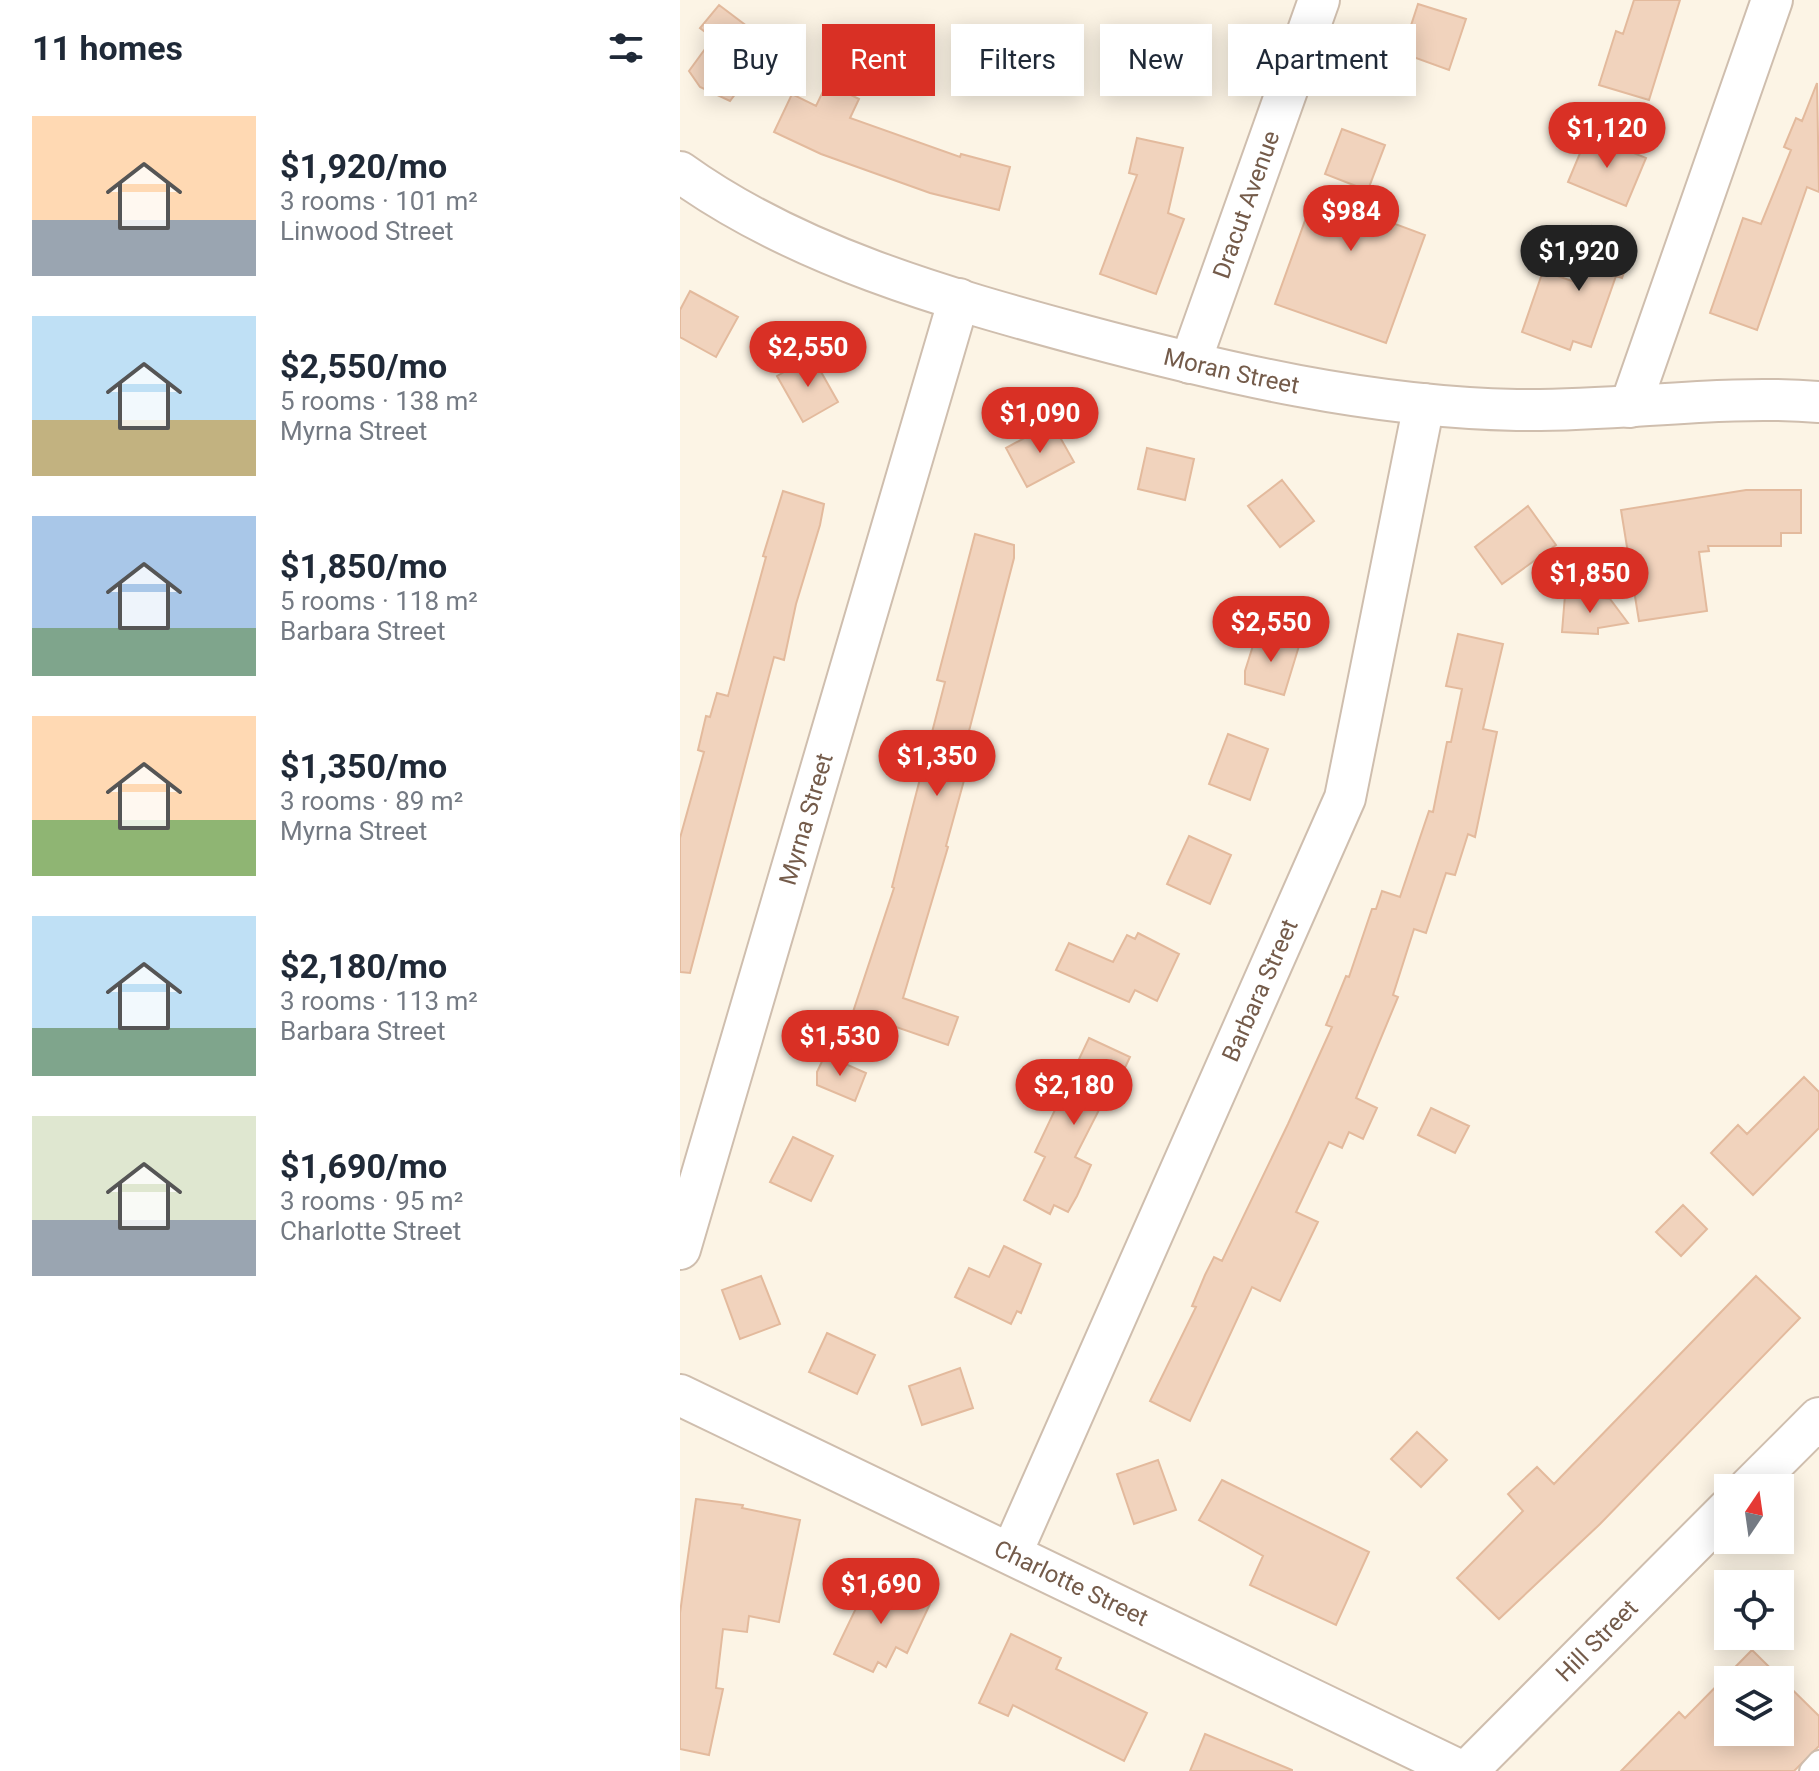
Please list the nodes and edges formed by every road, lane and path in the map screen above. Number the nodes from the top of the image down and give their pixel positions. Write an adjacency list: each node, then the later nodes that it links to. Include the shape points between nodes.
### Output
1 (1319, 0): 5 (street, Dracut Avenue)
2 (1772, 0): 8 (street)
3 (680, 172): 4 (street, Moran Street, via 778,231)
4 (959, 299): 5 (street, Moran Street); 9 (street, Myrna Street)
5 (1190, 363): 7 (street, Moran Street)
6 (1819, 402): 8 (street, Moran Street)
7 (1424, 404): 8 (street, Moran Street, via 1517,410); 14 (street, Barbara Street, via 1345,798)
8 (1630, 407)
9 (680, 1249)
10 (680, 1395): 14 (street, Charlotte Street)
11 (1819, 1418): 12 (street)
12 (1763, 1474)
13 (1714, 1523): 16 (street, Hill Street)
14 (1012, 1552): 16 (street, Charlotte Street)
15 (1819, 1761): 17 (lane)
16 (1464, 1771)
17 (1810, 1771)

